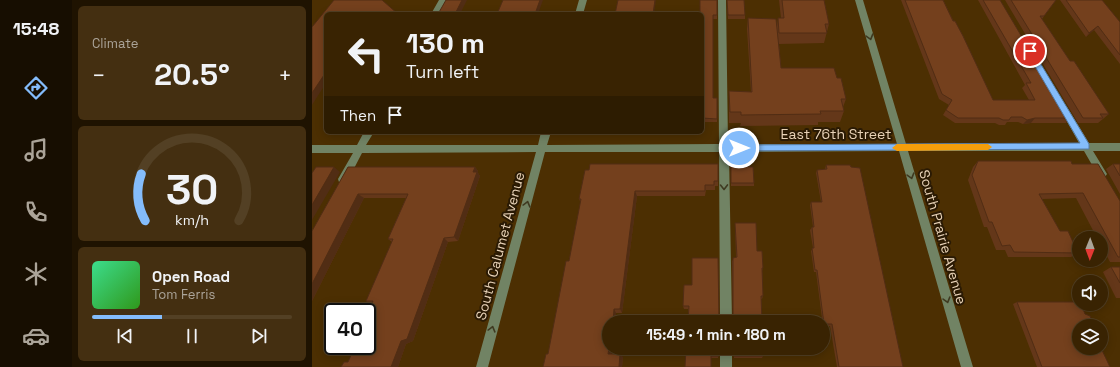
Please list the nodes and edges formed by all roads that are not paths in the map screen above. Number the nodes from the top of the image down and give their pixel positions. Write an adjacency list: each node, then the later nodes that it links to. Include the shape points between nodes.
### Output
1 (443, 0): 5 (street)
2 (583, 0): 6 (street)
3 (722, 0): 13 (street)
4 (859, 0): 14 (street, South Prairie Avenue, one-way to 14)
5 (436, 12)
6 (580, 12)
7 (1059, 101): 10 (street)
8 (368, 134): 16 (street)
9 (546, 134): 12 (street, South Calumet Avenue)
10 (1086, 147): 11 (street, East 76th Street); 14 (street, East 76th Street); 17 (street)
11 (1120, 147)
12 (542, 148): 13 (street, East 76th Street); 16 (street, East 76th Street); 21 (street, South Calumet Avenue, one-way to 12)
13 (724, 148): 14 (street, East 76th Street); 19 (street, one-way to 19)
14 (902, 148): 23 (street, South Prairie Avenue, one-way to 23)
15 (312, 149): 16 (street, East 76th Street)
16 (360, 149): 18 (street)
17 (1108, 185)
18 (337, 188)
19 (726, 315)
20 (726, 355): 22 (street)
21 (482, 367)
22 (726, 367)
23 (967, 367)

